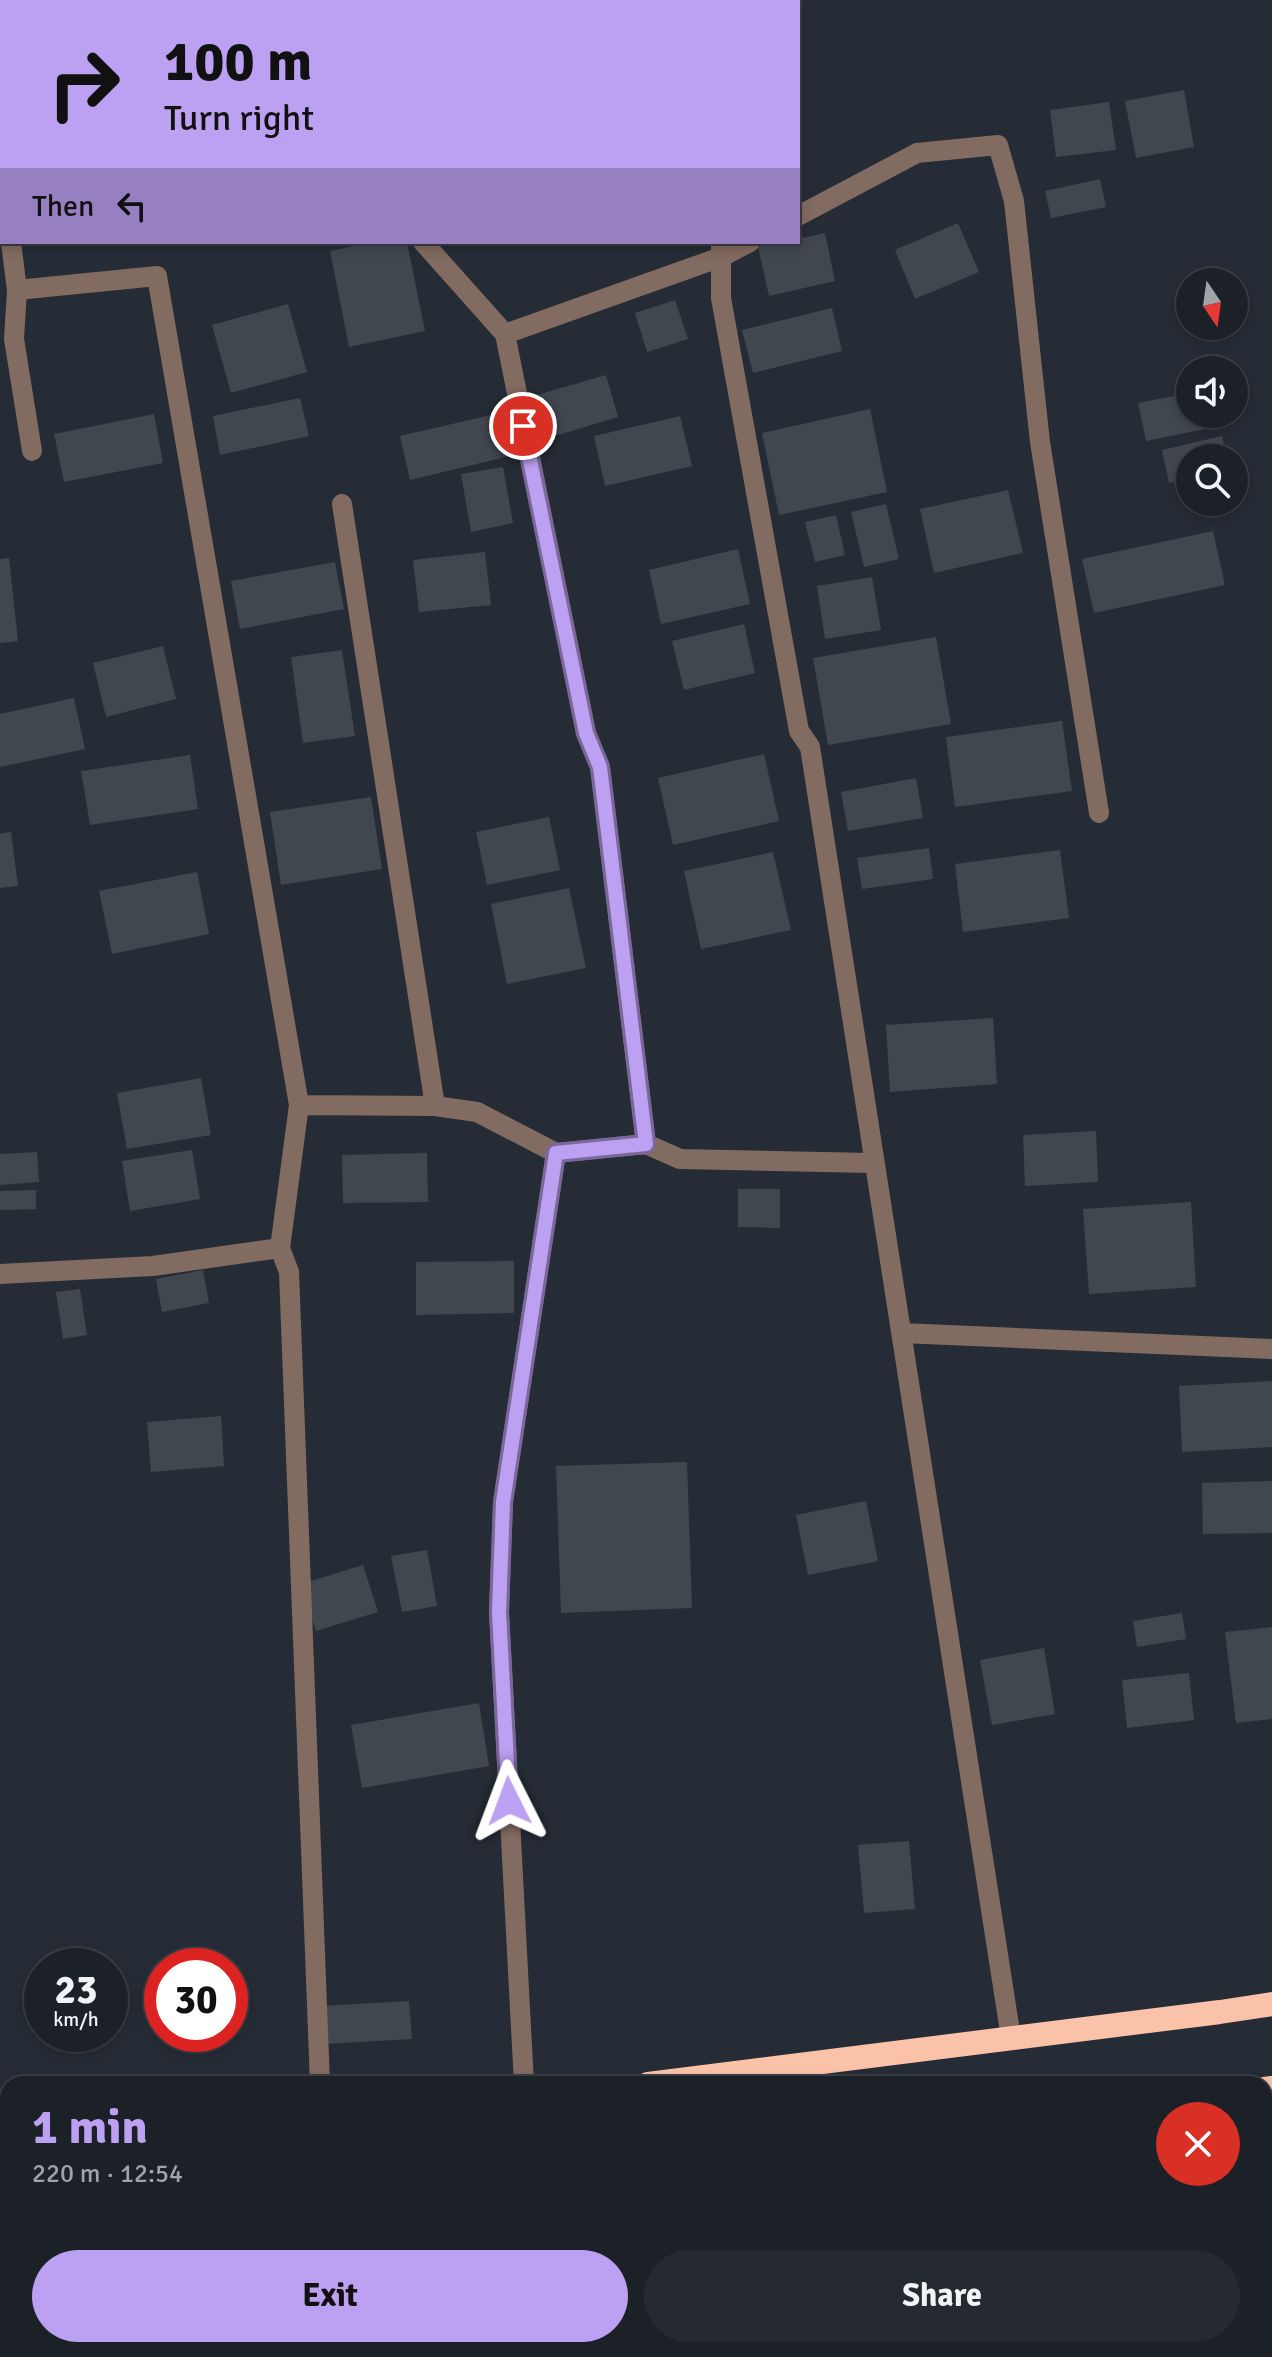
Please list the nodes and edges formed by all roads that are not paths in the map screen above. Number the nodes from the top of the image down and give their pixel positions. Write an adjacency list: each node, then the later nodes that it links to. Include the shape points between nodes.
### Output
1 (800, 215): 10 (street, via 917,153 998,145 1014,201 1040,442)
2 (11, 244): 6 (street)
3 (425, 244): 7 (street)
4 (743, 244): 5 (street)
5 (721, 250): 7 (street); 15 (street, via 721,298 799,731 810,747)
6 (17, 290): 8 (street, via 14,339); 11 (street, via 157,276)
7 (505, 334): 13 (street, via 586,733 600,767)
8 (32, 451)
9 (342, 504): 12 (street)
10 (1099, 813)
11 (299, 1105): 12 (street); 16 (street)
12 (435, 1106): 14 (street, via 477,1112)
13 (646, 1144): 14 (street); 15 (street, via 680,1159)
14 (556, 1153): 23 (street, via 503,1502 499,1612)
15 (872, 1163): 18 (street)
16 (280, 1248): 17 (street, via 153,1266); 22 (street, via 289,1272)
17 (0, 1274)
18 (902, 1333): 19 (street); 21 (street)
19 (1272, 1349)
20 (1272, 2004): 21 (highway)
21 (1011, 2038): 24 (highway)
22 (320, 2076)
23 (524, 2076)
24 (711, 2076)

